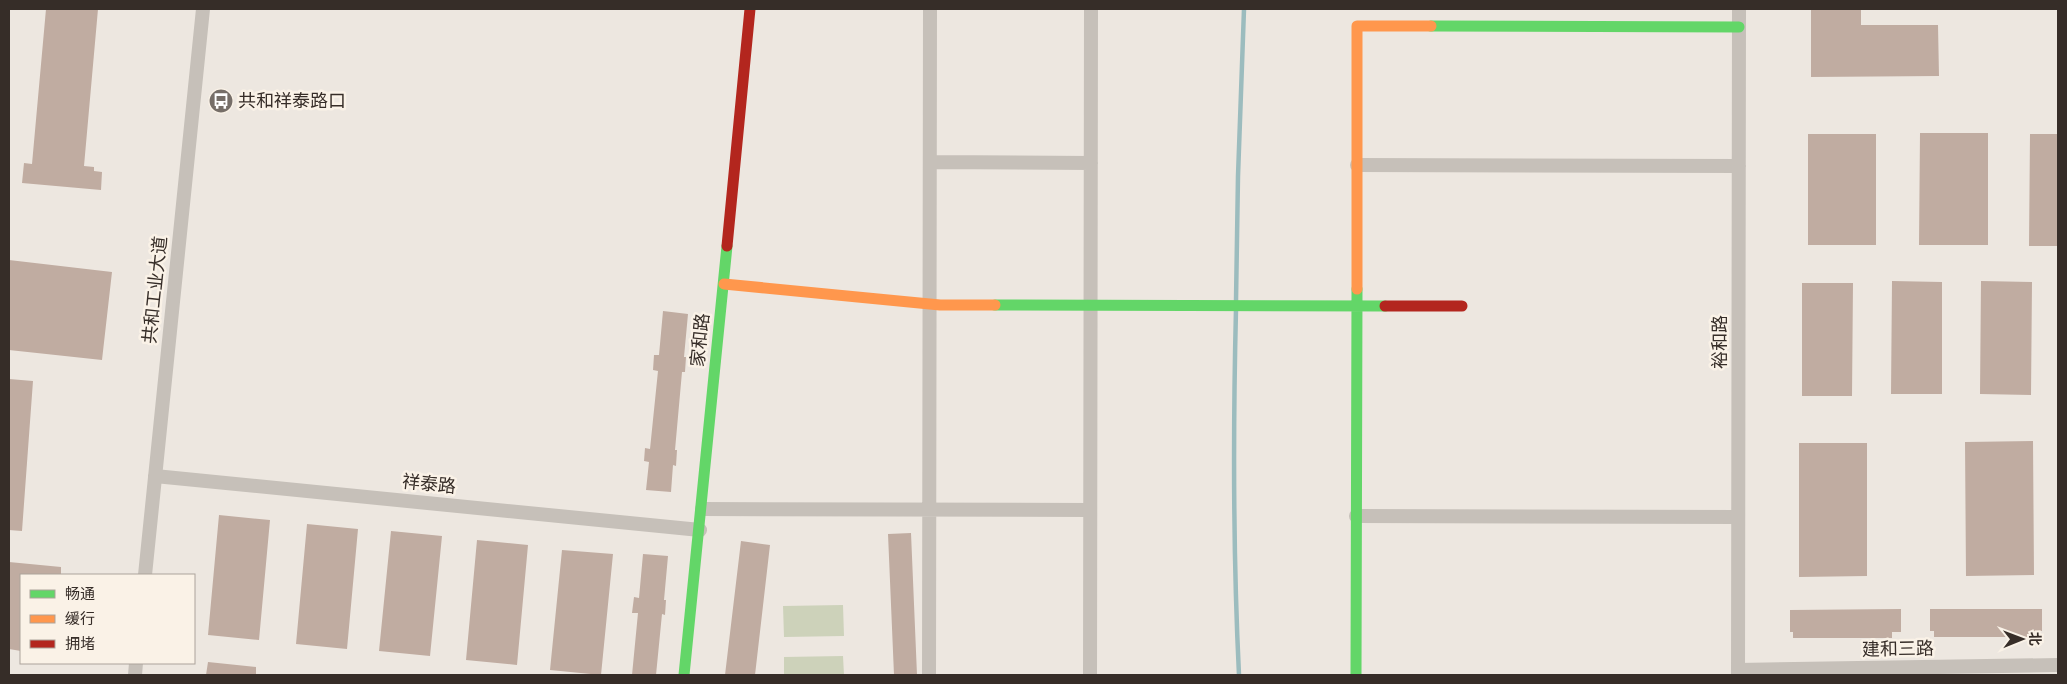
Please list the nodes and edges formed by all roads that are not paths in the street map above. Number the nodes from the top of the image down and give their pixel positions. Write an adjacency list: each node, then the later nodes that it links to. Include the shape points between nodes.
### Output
1 (203, 9): 16 (street, 共和工业大道)
2 (750, 9): 11 (street, 家和路)
3 (930, 9): 7 (street)
4 (1091, 9): 8 (street)
5 (1739, 9): 6 (street, 裕和路)
6 (1739, 27): 9 (street, via 1357,26); 10 (street, 裕和路)
7 (930, 162): 8 (street); 12 (street)
8 (1091, 163): 13 (street)
9 (1357, 165): 10 (street); 14 (street)
10 (1739, 166): 21 (street, 裕和路)
11 (724, 284): 12 (street); 17 (street, 家和路)
12 (930, 304): 13 (street); 18 (street)
13 (1091, 305): 14 (street); 19 (street)
14 (1356, 306): 15 (street); 20 (street)
15 (1462, 306)
16 (155, 476): 22 (street, 祥泰路); 23 (street, 共和工业大道)
17 (702, 509): 18 (street); 22 (street, 家和路)
18 (929, 510): 19 (street); 27 (street)
19 (1090, 510): 28 (street)
20 (1356, 516): 21 (street); 29 (street)
21 (1738, 517): 25 (street, 裕和路)
22 (700, 530): 26 (street, 家和路)
23 (145, 574)
24 (2058, 665): 25 (street, 建和三路)
25 (1738, 673)
26 (684, 675)
27 (929, 675)
28 (1090, 675)
29 (1356, 675)

